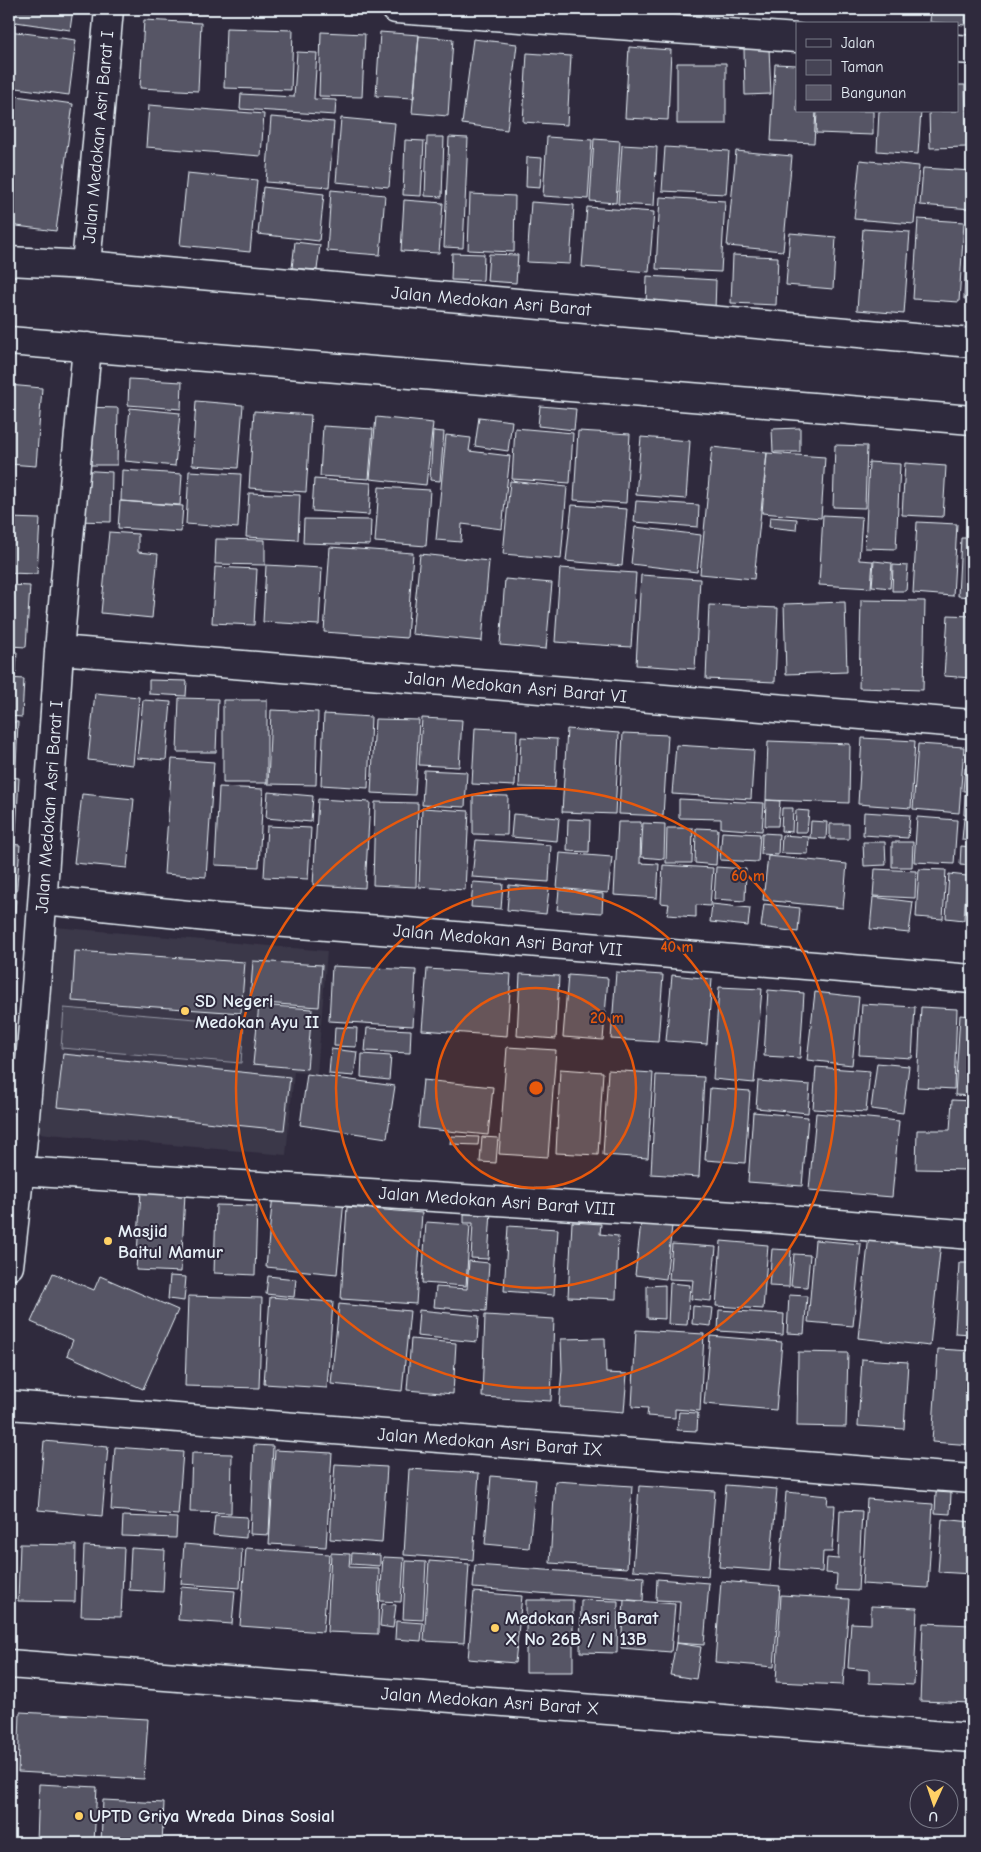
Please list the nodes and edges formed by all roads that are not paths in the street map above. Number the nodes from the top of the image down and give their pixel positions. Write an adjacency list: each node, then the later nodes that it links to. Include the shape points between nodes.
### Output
1 (109, 9): 7 (street, Jalan Medokan Asri Barat I)
2 (396, 9): 3 (street)
3 (796, 38)
4 (958, 49): 5 (street)
5 (972, 50)
6 (9, 261): 7 (street, Jalan Medokan Asri Barat)
7 (86, 265): 9 (street, Jalan Medokan Asri Barat)
8 (9, 341): 10 (street)
9 (972, 343)
10 (87, 347): 11 (street); 12 (street, Jalan Medokan Asri Barat I)
11 (972, 420)
12 (59, 650): 13 (street, Jalan Medokan Asri Barat VI); 14 (street, Jalan Medokan Asri Barat I)
13 (972, 724)
14 (44, 900): 15 (street, Jalan Medokan Asri Barat VII, via 217,918); 16 (street, Jalan Medokan Asri Barat I)
15 (972, 979)
16 (20, 1171): 17 (street, Jalan Medokan Asri Barat VIII, via 766,1218); 18 (street, Jalan Medokan Asri Barat I)
17 (972, 1235)
18 (9, 1266)
19 (9, 1405): 20 (street, Jalan Medokan Asri Barat IX)
20 (972, 1479)
21 (9, 1664): 22 (street, Jalan Medokan Asri Barat X)
22 (972, 1738)

